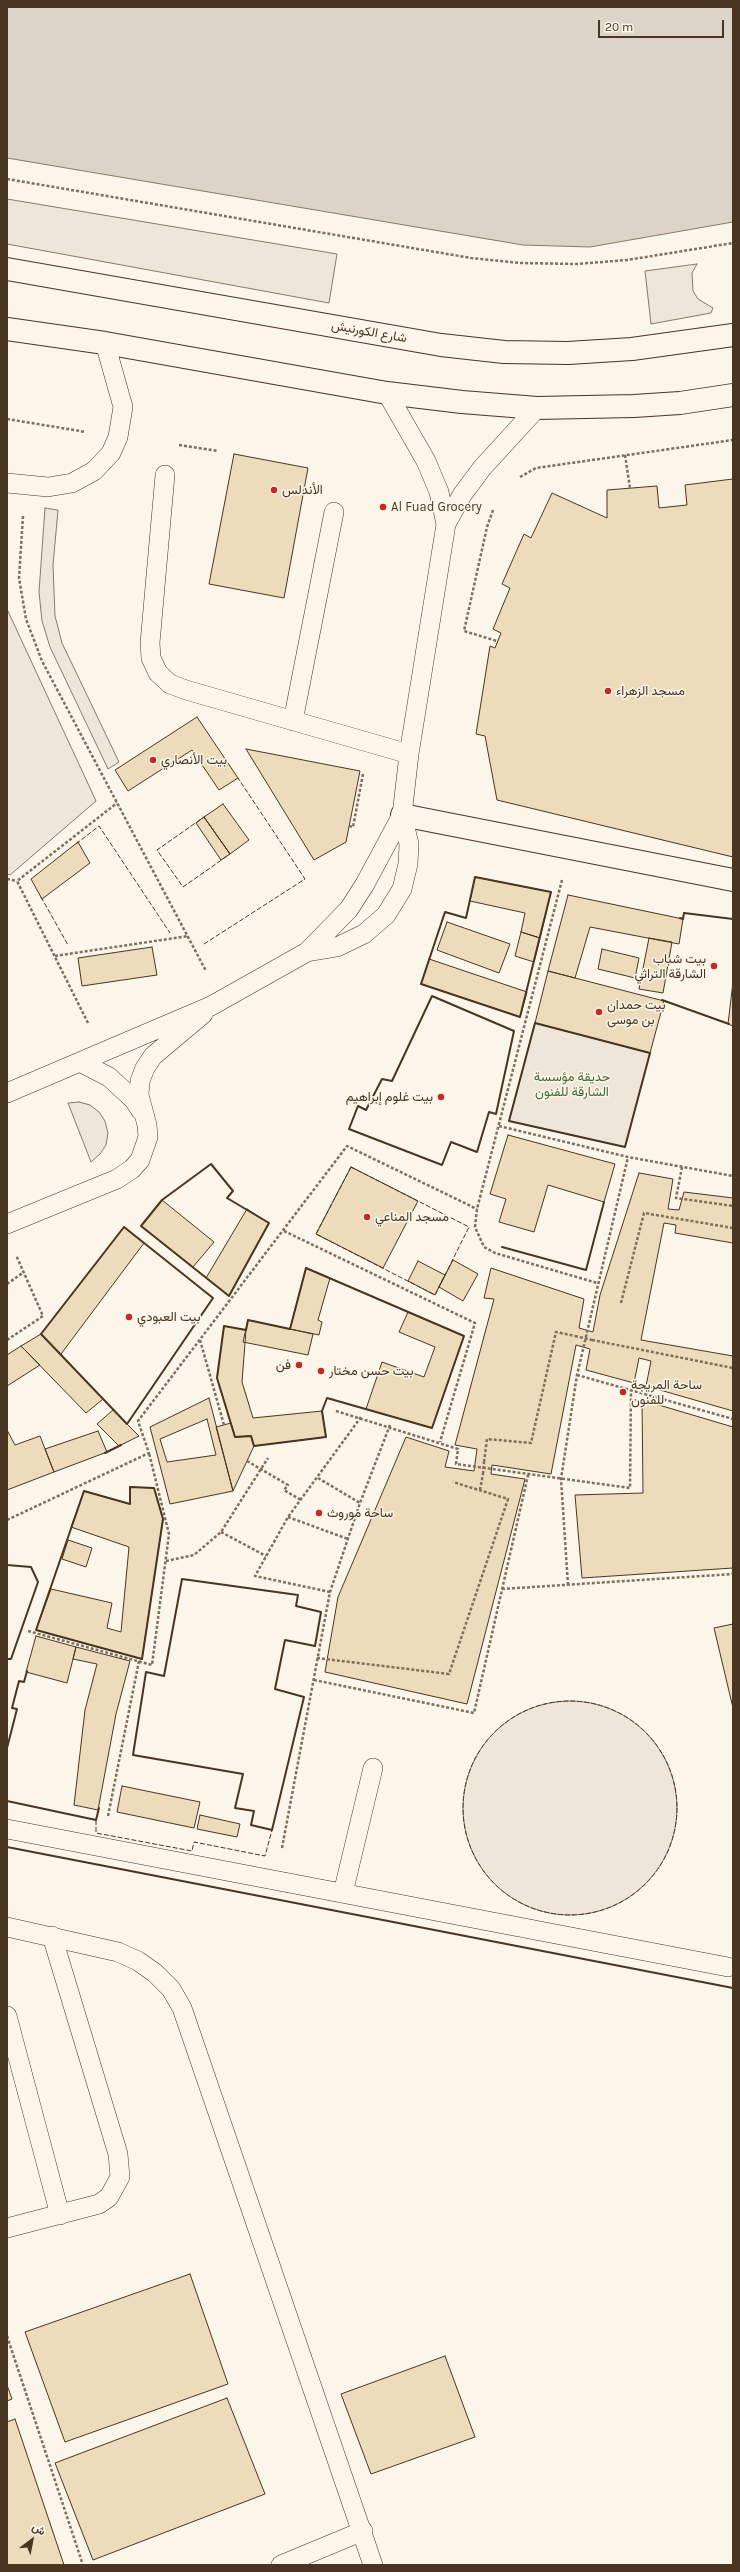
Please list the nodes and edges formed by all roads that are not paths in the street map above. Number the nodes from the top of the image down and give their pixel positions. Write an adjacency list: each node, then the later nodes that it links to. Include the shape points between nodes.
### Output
1 (7, 269): 3 (main road, شارع الكورنيش, via 441,345 504,352 568,353 632,349)
2 (7, 329): 4 (main road)
3 (733, 335)
4 (105, 343): 5 (main road); 9 (lane, via 123,407 118,437 111,454 94,471 72,483 48,487)
5 (387, 393): 7 (main road); 11 (lane, via 426,461 438,492)
6 (733, 395): 7 (main road, via 680,403)
7 (537, 408): 11 (lane, via 482,468 462,495)
8 (165, 475): 12 (lane, via 150,643 151,658 158,673 170,684 186,690)
9 (16, 485)
10 (334, 512): 12 (lane)
11 (446, 524): 13 (lane)
12 (293, 721): 13 (lane)
13 (409, 754): 14 (lane)
14 (402, 815): 15 (main road); 16 (lane, via 353,903 329,932); 16 (lane, via 409,844 408,864 402,889 386,914 364,934 337,947)
15 (733, 880)
16 (307, 952): 17 (lane)
17 (216, 1003): 18 (lane); 20 (lane, via 153,1056 145,1068 140,1088)
18 (80, 1062): 19 (lane); 20 (lane, via 95,1068 118,1084 134,1100)
19 (7, 1093)
20 (143, 1114): 21 (lane, via 147,1125 146,1149 132,1169 117,1179)
21 (7, 1224)
22 (373, 1768): 24 (lane)
23 (7, 1829): 24 (lane)
24 (343, 1893): 27 (lane)
25 (7, 1927): 26 (lane)
26 (52, 1936): 29 (lane, via 121,2165 120,2177 109,2197 99,2204); 31 (lane, via 118,1952 138,1961 156,1973 171,1989 182,2008)
27 (728, 1967)
28 (7, 2016): 29 (lane)
29 (60, 2215): 30 (lane)
30 (7, 2228)
31 (363, 2531): 32 (lane); 33 (lane)
32 (281, 2565)
33 (373, 2565)

